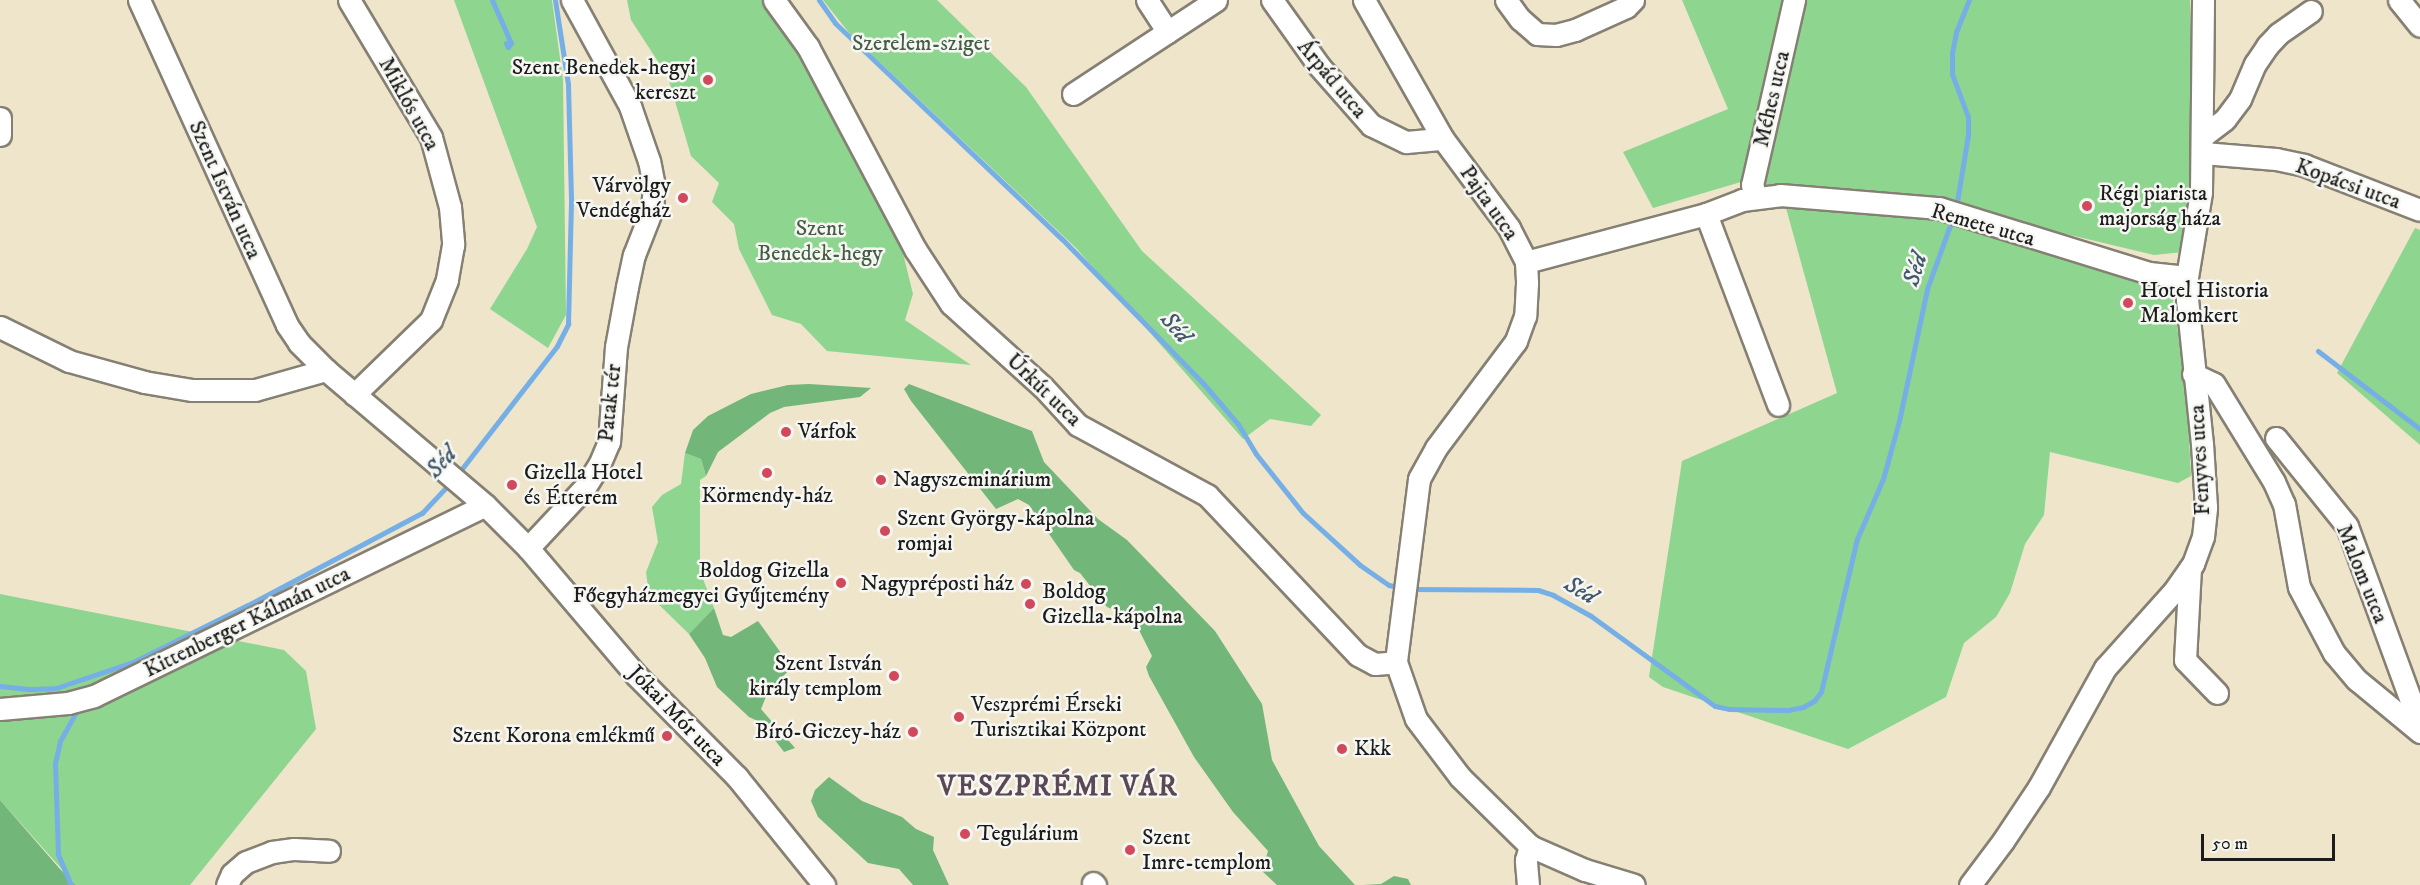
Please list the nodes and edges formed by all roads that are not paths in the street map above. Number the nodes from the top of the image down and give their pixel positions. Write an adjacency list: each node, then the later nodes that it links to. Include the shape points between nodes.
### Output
1 (139, 0): 28 (street, Szent István utca, via 287,325 299,344)
2 (349, 0): 30 (street, Miklós utca, via 431,137 450,207 453,245 447,280 431,320)
3 (572, 0): 35 (street, Patak tér, via 630,106 654,186 652,209 634,255 616,347 609,442 585,487)
4 (774, 0): 37 (street, Úrkút utca, via 808,47 915,249 951,304 1043,387 1078,425 1207,495 1358,655 1375,664)
5 (1147, 0): 16 (street)
6 (1216, 0): 16 (street)
7 (1272, 0): 20 (street, Árpád utca, via 1319,66 1371,126 1406,142)
8 (1364, 0): 20 (street, Pajta utca)
9 (1506, 0): 10 (street, via 1537,34 1556,35 1626,8)
10 (1633, 0)
11 (1794, 0): 22 (street, Méhes utca, via 1752,185)
12 (2203, 0): 21 (street, Fenyves utca)
13 (2399, 0): 15 (street)
14 (2311, 11): 21 (street, via 2266,46 2240,99)
15 (2420, 26)
16 (1168, 32): 17 (street)
17 (1073, 94)
18 (0, 118): 19 (street)
19 (0, 135)
20 (1443, 139): 25 (street, Pajta utca, via 1509,228)
21 (2203, 144): 23 (street, Kopácsi utca, via 2304,165); 26 (street, Fenyves utca, via 2198,218)
22 (1756, 197): 24 (street, Remete utca); 26 (street, Remete utca, via 1780,195 1939,208 2149,273)
23 (2420, 210)
24 (1706, 214): 25 (street, Remete utca); 31 (street)
25 (1526, 262): 37 (street, Pajta utca, via 1527,300 1516,340 1436,448 1419,479)
26 (2187, 277): 29 (street, Fenyves utca)
27 (0, 327): 28 (street, via 69,361 144,382 192,390 255,390)
28 (326, 370): 30 (street, Szent István utca)
29 (2193, 374): 36 (street, Fenyves utca, via 2206,507 2203,537); 41 (street, via 2214,384 2274,482 2284,504 2299,587 2334,653 2358,680)
30 (354, 395): 33 (street, Szent István utca)
31 (1778, 405)
32 (2276, 438): 40 (street, Malom utca, via 2347,526)
33 (445, 472): 34 (street, Jókai Mór utca)
34 (485, 505): 35 (street, Jókai Mór utca); 39 (street, Kittenberger Kálmán utca, via 94,696 58,705)
35 (528, 548): 45 (street, Jókai Mór utca, via 637,676 737,777)
36 (2190, 568): 38 (street, via 2185,660); 48 (street, Fenyves utca, via 2104,668 2039,788)
37 (1396, 662): 42 (street, via 1416,719 1460,777)
38 (2217, 693)
39 (0, 709)
40 (2420, 726)
41 (2420, 732)
42 (1530, 846): 46 (street, via 1526,860); 47 (street, via 1585,870)
43 (330, 851): 44 (street, via 272,852 246,862 232,874)
44 (227, 885)
45 (824, 885)
46 (1528, 885)
47 (1634, 885)
48 (1970, 885)

